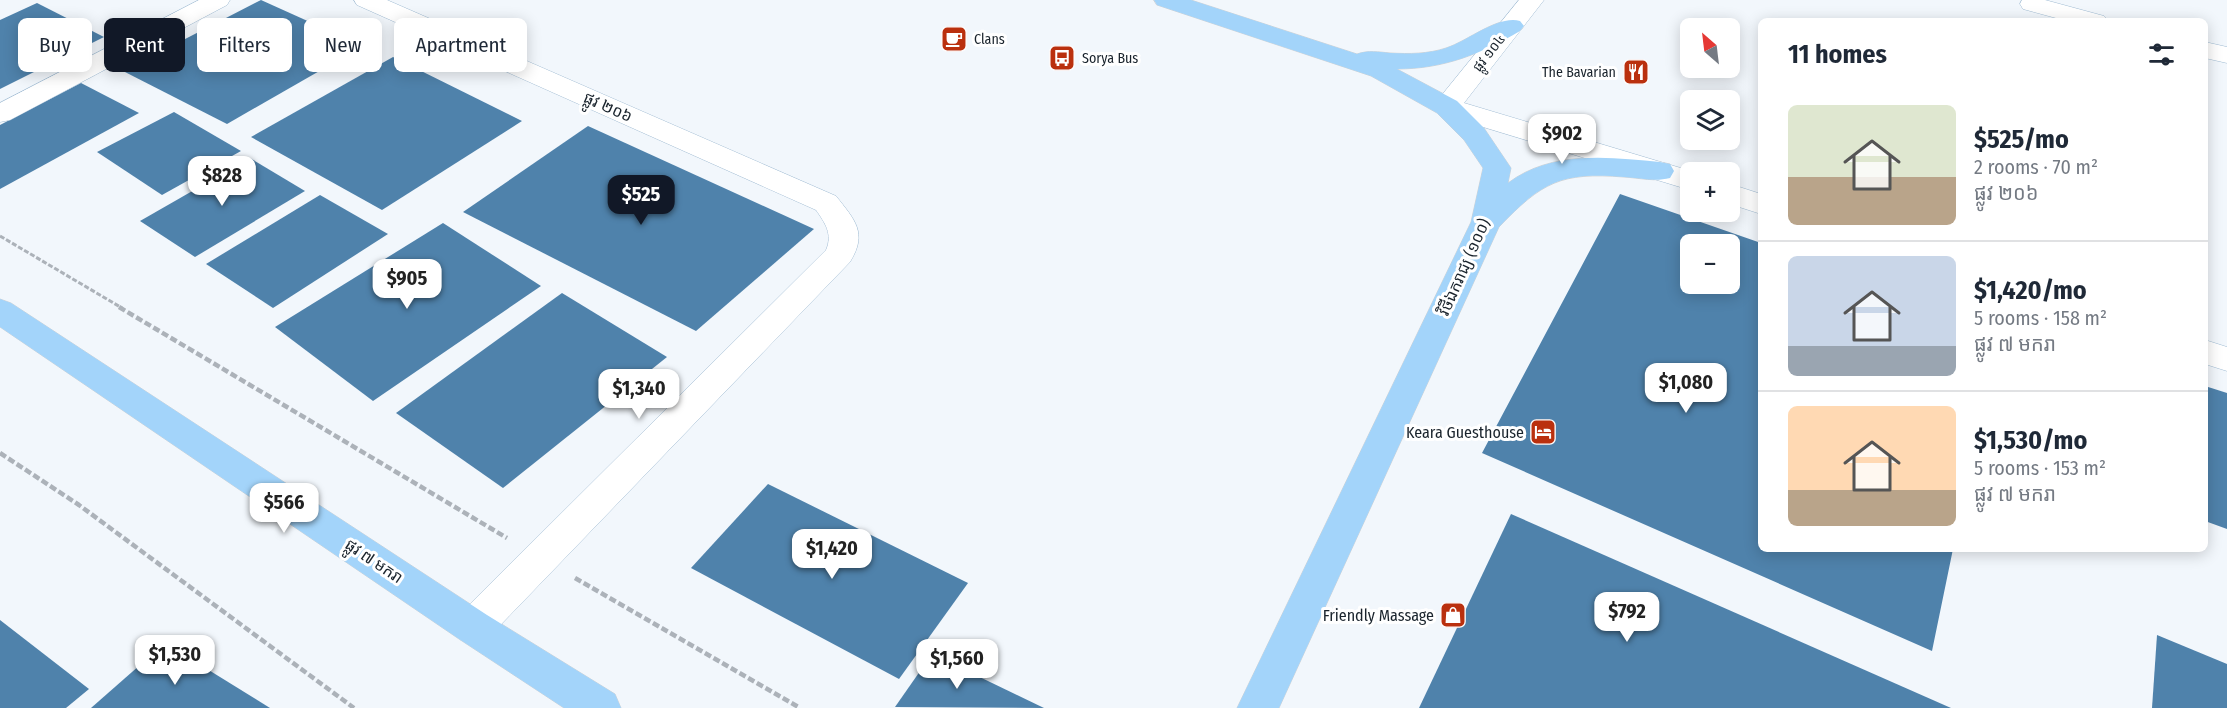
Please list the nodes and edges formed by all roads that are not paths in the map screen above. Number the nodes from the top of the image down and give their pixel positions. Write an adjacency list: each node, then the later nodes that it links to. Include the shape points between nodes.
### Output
1 (218, 0): 12 (street)
2 (366, 0): 21 (street, ផ្លូវ ២០៦, via 826,203 841,223 845,241 839,255)
3 (1166, 0): 10 (main road, វិថីឯករាជ្យ (១០០))
4 (1532, 0): 7 (street, ផ្លូវ ១០៤)
5 (2030, 8): 6 (street)
6 (2080, 18)
7 (1510, 26): 10 (main road, via 1473,48 1438,60 1400,62); 11 (street, ផ្លូវ ១០៤)
8 (2208, 51): 9 (street)
9 (2227, 55)
10 (1338, 56): 11 (main road, វិថីឯករាជ្យ (១០០), via 1380,70)
11 (1447, 107): 13 (street); 17 (main road, វិថីឯករាជ្យ (១០០), via 1474,134 1497,168)
12 (0, 114)
13 (1660, 171): 14 (street); 17 (main road, via 1596,165 1558,171 1524,185)
14 (1680, 178)
15 (1740, 197): 16 (street)
16 (1758, 203)
17 (1486, 222): 23 (main road, វិថីឯករាជ្យ (១០០))
18 (0, 311): 21 (main road, ផ្លូវ ៧ មករា)
19 (2208, 353): 20 (street)
20 (2227, 359)
21 (473, 627): 22 (main road, ផ្លូវ ៧ មករា)
22 (600, 708)
23 (1258, 708)

